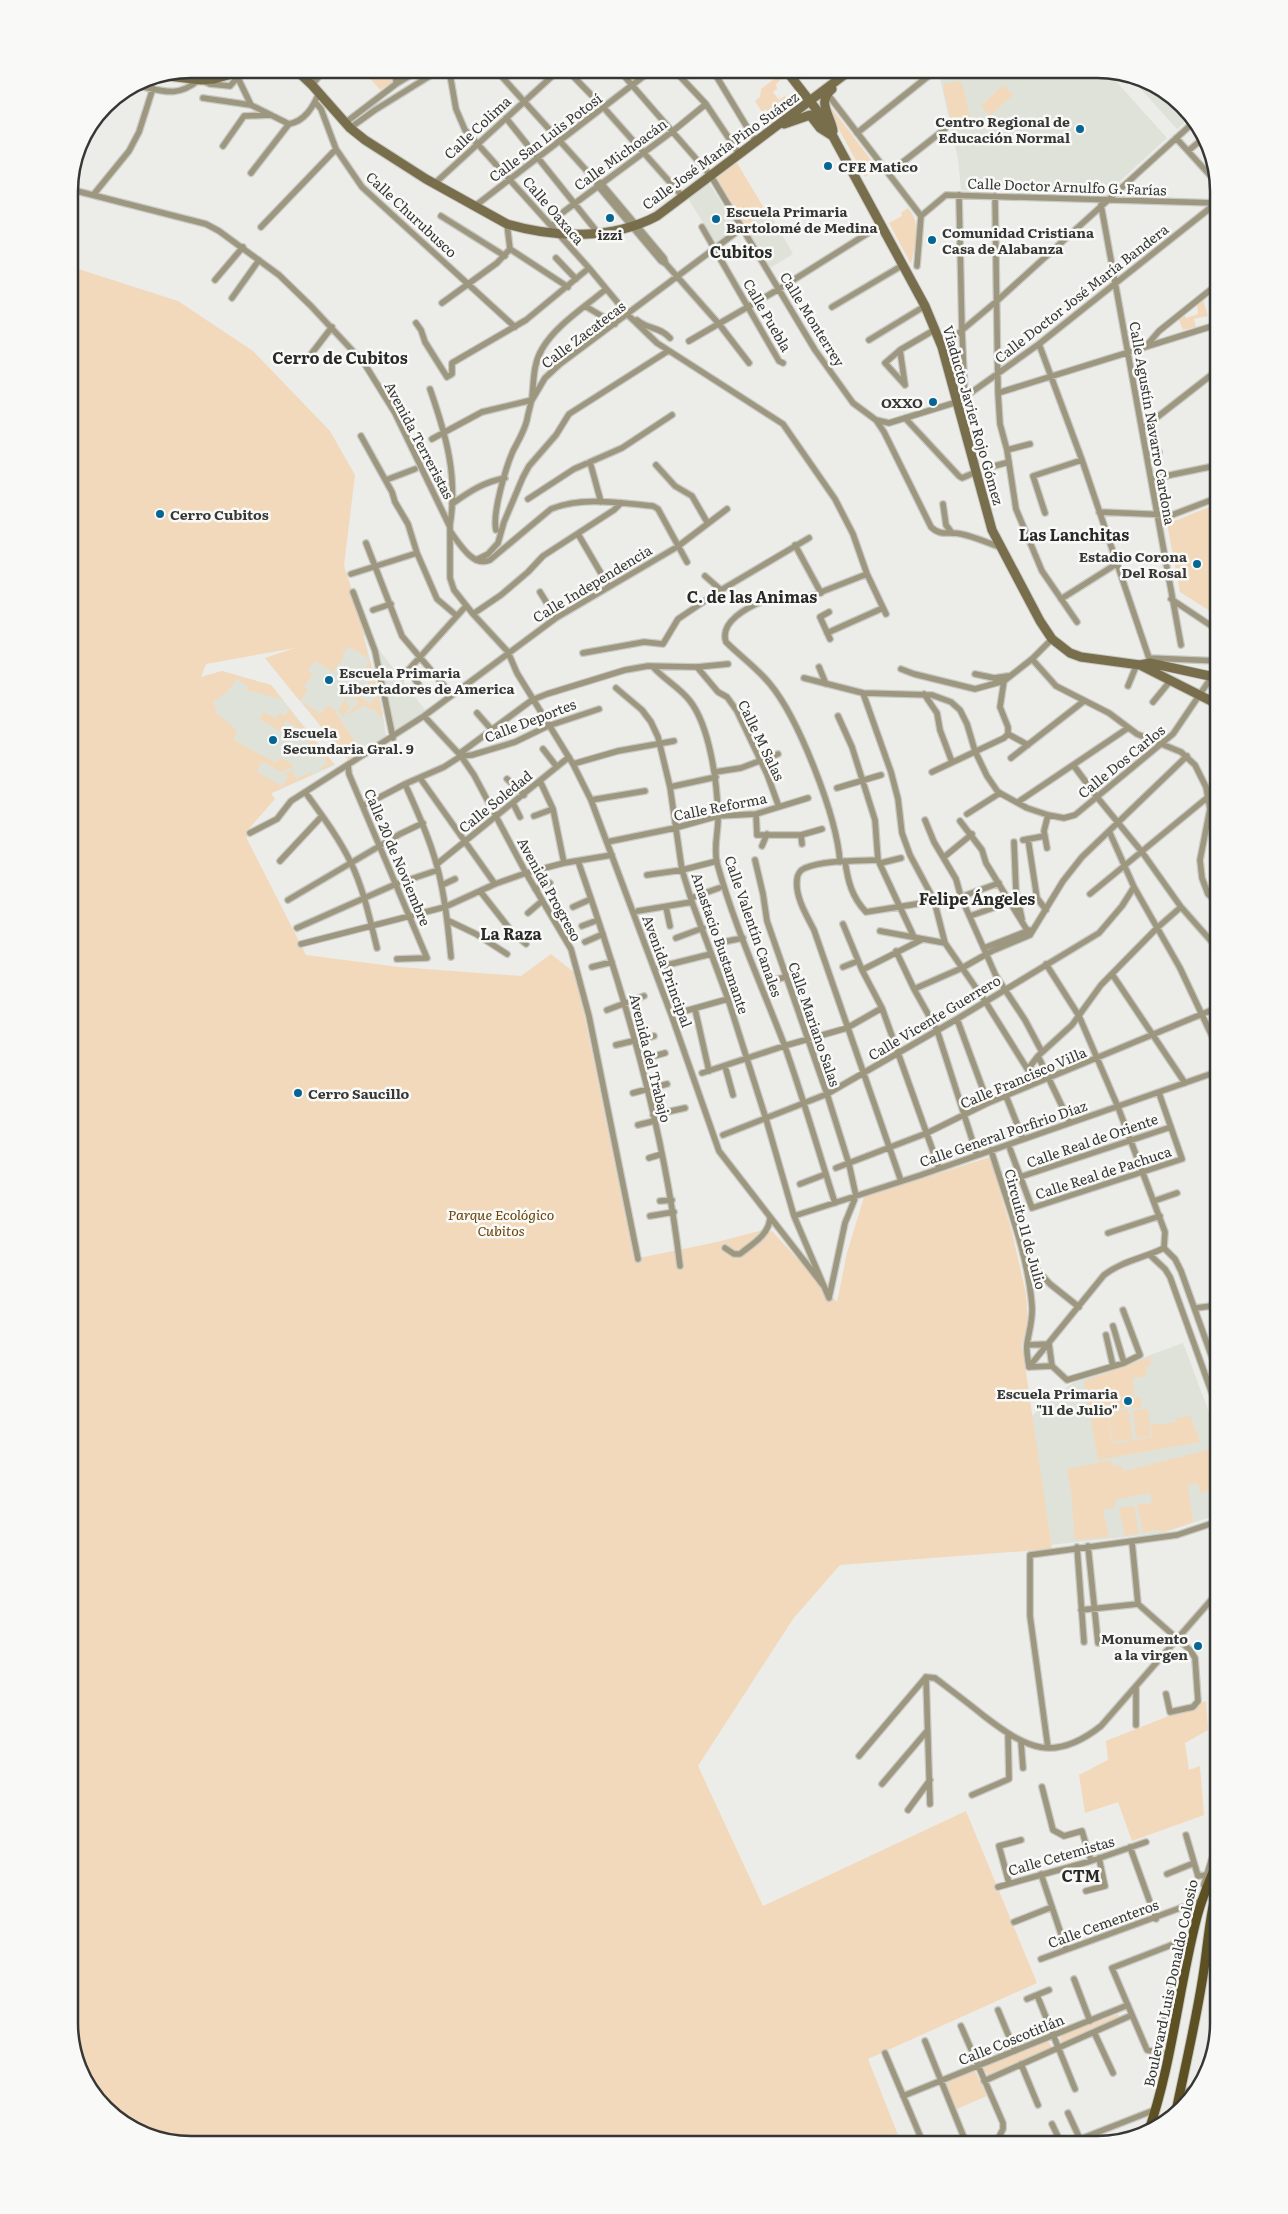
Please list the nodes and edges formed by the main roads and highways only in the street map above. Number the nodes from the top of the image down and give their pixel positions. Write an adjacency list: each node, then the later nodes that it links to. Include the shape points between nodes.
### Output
1 (223, 77): 3 (main road, via 200,80)
2 (304, 77): 8 (main road, Calle José María Pino Suárez, via 348,126 394,160 507,224 524,229 598,233 635,226 663,212)
3 (182, 78)
4 (792, 78): 7 (main road, Viaducto Javier Rojo Gómez)
5 (840, 78): 6 (main road, Calle José María Pino Suárez, via 834,88)
6 (826, 92): 7 (main road, Calle José María Pino Suárez); 9 (main road, via 824,105 831,120)
7 (811, 101): 8 (main road, Calle José María Pino Suárez); 9 (main road, Viaducto Javier Rojo Gómez)
8 (779, 125): 9 (main road, via 810,115)
9 (833, 137): 10 (main road, Viaducto Javier Rojo Gómez, via 936,329 992,530 1052,639 1081,657)
10 (1145, 664): 11 (main road); 12 (main road)
11 (1210, 675)
12 (1210, 700)
13 (1210, 1880): 16 (main road, Boulevard Luis Donaldo Colosio, via 1192,1937 1170,2055)
14 (1210, 1926): 15 (main road)
15 (1178, 2102)
16 (1152, 2122)

